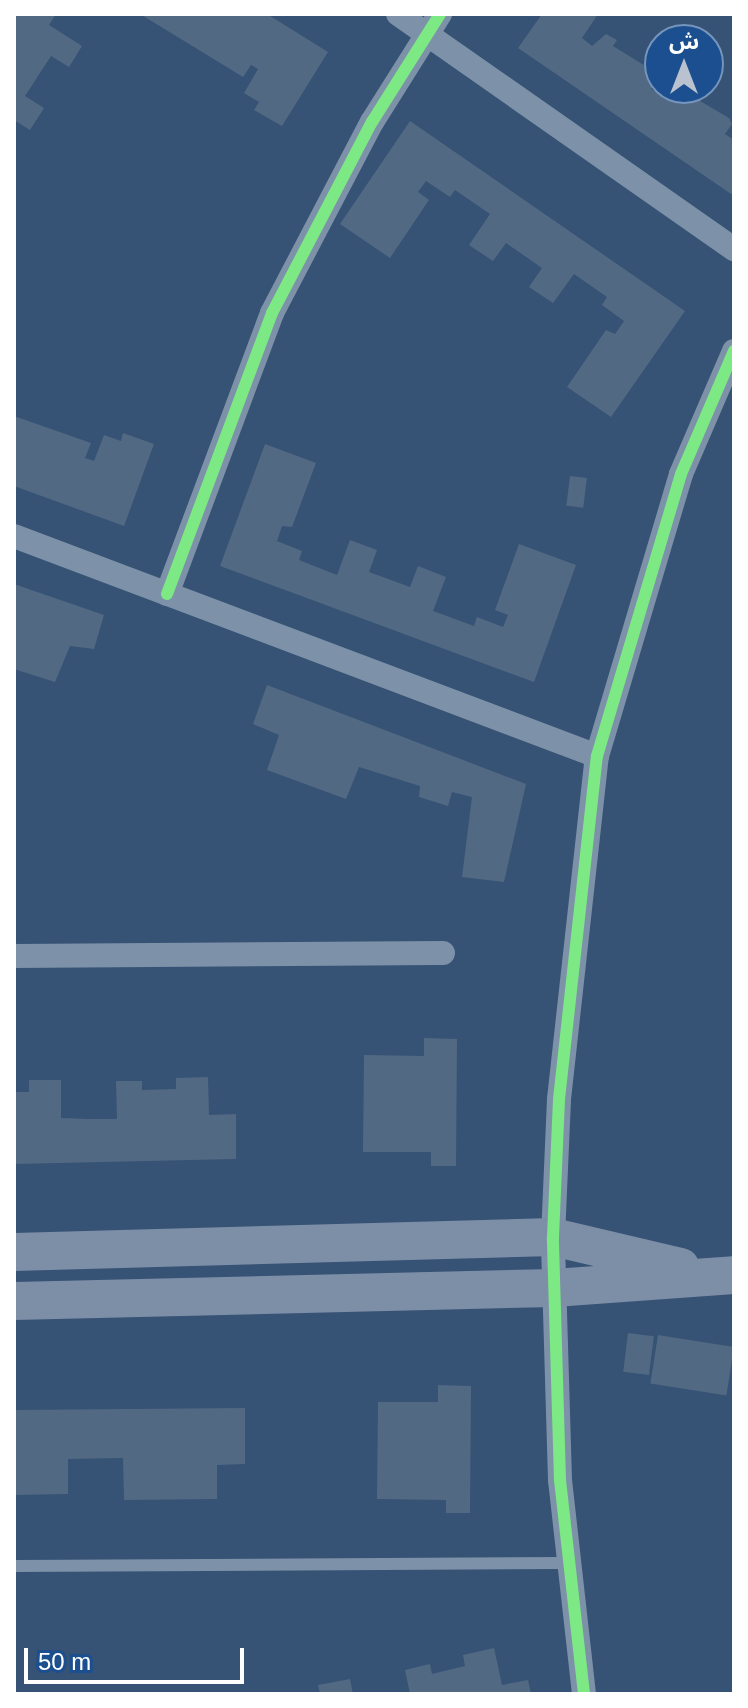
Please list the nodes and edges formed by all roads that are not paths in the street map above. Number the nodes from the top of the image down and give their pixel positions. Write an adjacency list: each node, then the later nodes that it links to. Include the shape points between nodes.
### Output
1 (398, 14): 2 (street)
2 (433, 24): 3 (street); 6 (street, via 372,122 272,313)
3 (734, 249)
4 (734, 351): 7 (street, via 681,474 638,603)
5 (14, 536): 6 (street)
6 (167, 594): 7 (street)
7 (597, 756): 10 (street, via 559,1099)
8 (443, 953): 9 (street)
9 (14, 956)
10 (553, 1237): 11 (main road); 12 (main road); 13 (street)
11 (14, 1252)
12 (725, 1275): 13 (main road)
13 (554, 1288): 14 (main road); 15 (street)
14 (14, 1301)
15 (567, 1563): 16 (lane); 17 (street)
16 (14, 1566)
17 (584, 1694)

